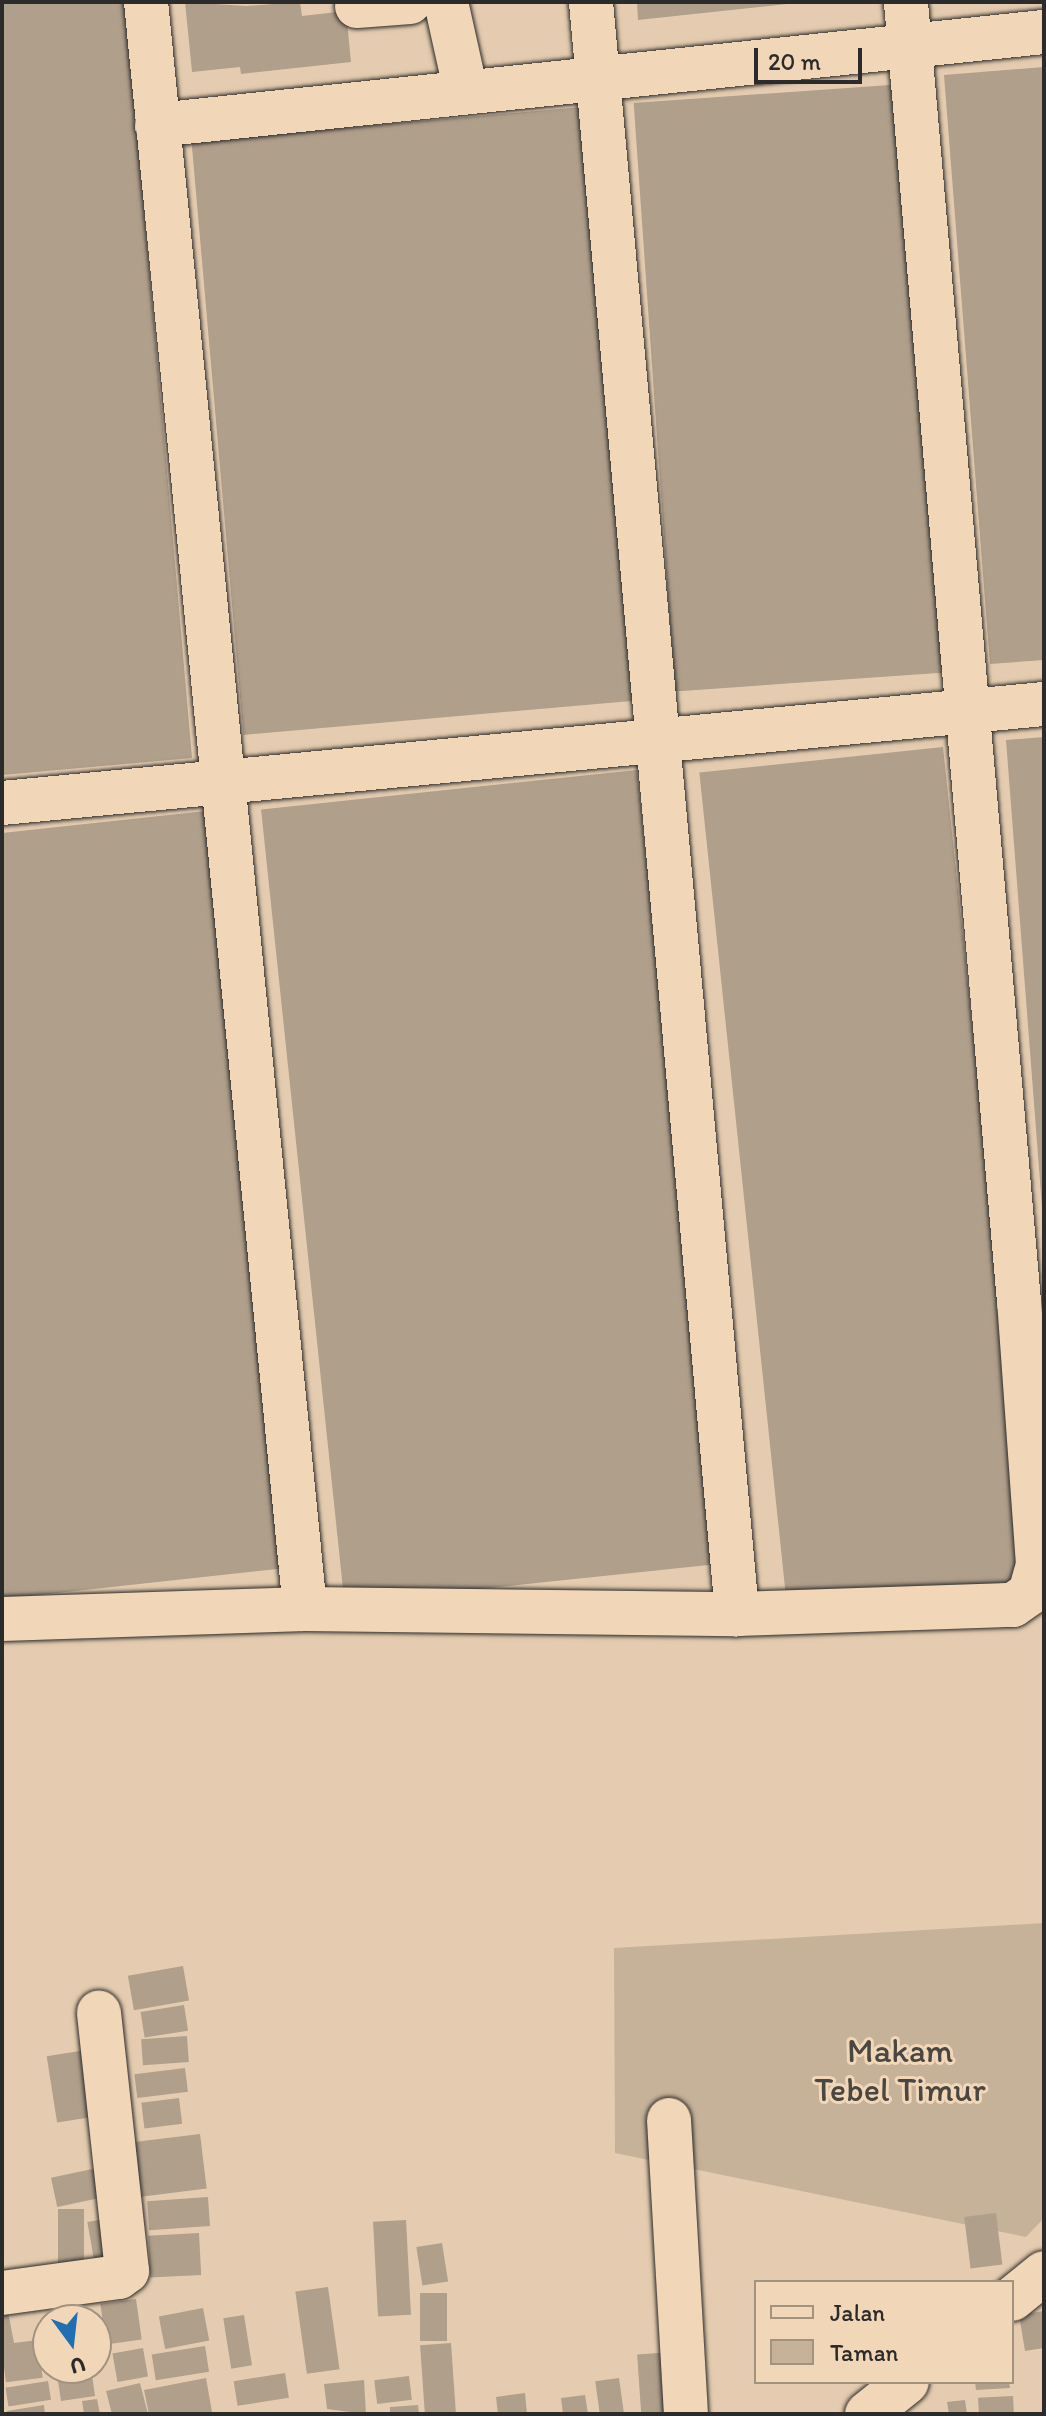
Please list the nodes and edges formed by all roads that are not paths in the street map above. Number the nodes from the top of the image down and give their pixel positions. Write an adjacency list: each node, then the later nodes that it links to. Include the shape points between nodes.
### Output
1 (146, 2): 11 (street)
2 (410, 2): 6 (street)
3 (446, 2): 10 (street)
4 (591, 2): 9 (street)
5 (906, 2): 8 (street)
6 (357, 6)
7 (1044, 32): 8 (street)
8 (910, 45): 9 (street); 13 (street)
9 (599, 77): 10 (street); 14 (street)
10 (466, 92): 11 (street)
11 (157, 125): 15 (street)
12 (1044, 704): 13 (street)
13 (971, 712): 14 (street); 17 (street)
14 (659, 741): 15 (street); 19 (street)
15 (219, 783): 16 (street); 18 (street)
16 (2, 803)
17 (1031, 1302): 19 (street, via 1038,1565 1030,1593 1013,1605)
18 (305, 1609): 19 (street); 20 (street)
19 (737, 1614)
20 (2, 1619)
21 (99, 2013): 24 (street, via 127,2271 119,2277)
22 (669, 2120): 27 (street)
23 (1044, 2273): 25 (street)
24 (2, 2293)
25 (1014, 2297)
26 (904, 2384): 28 (street)
27 (686, 2414)
28 (867, 2414)

